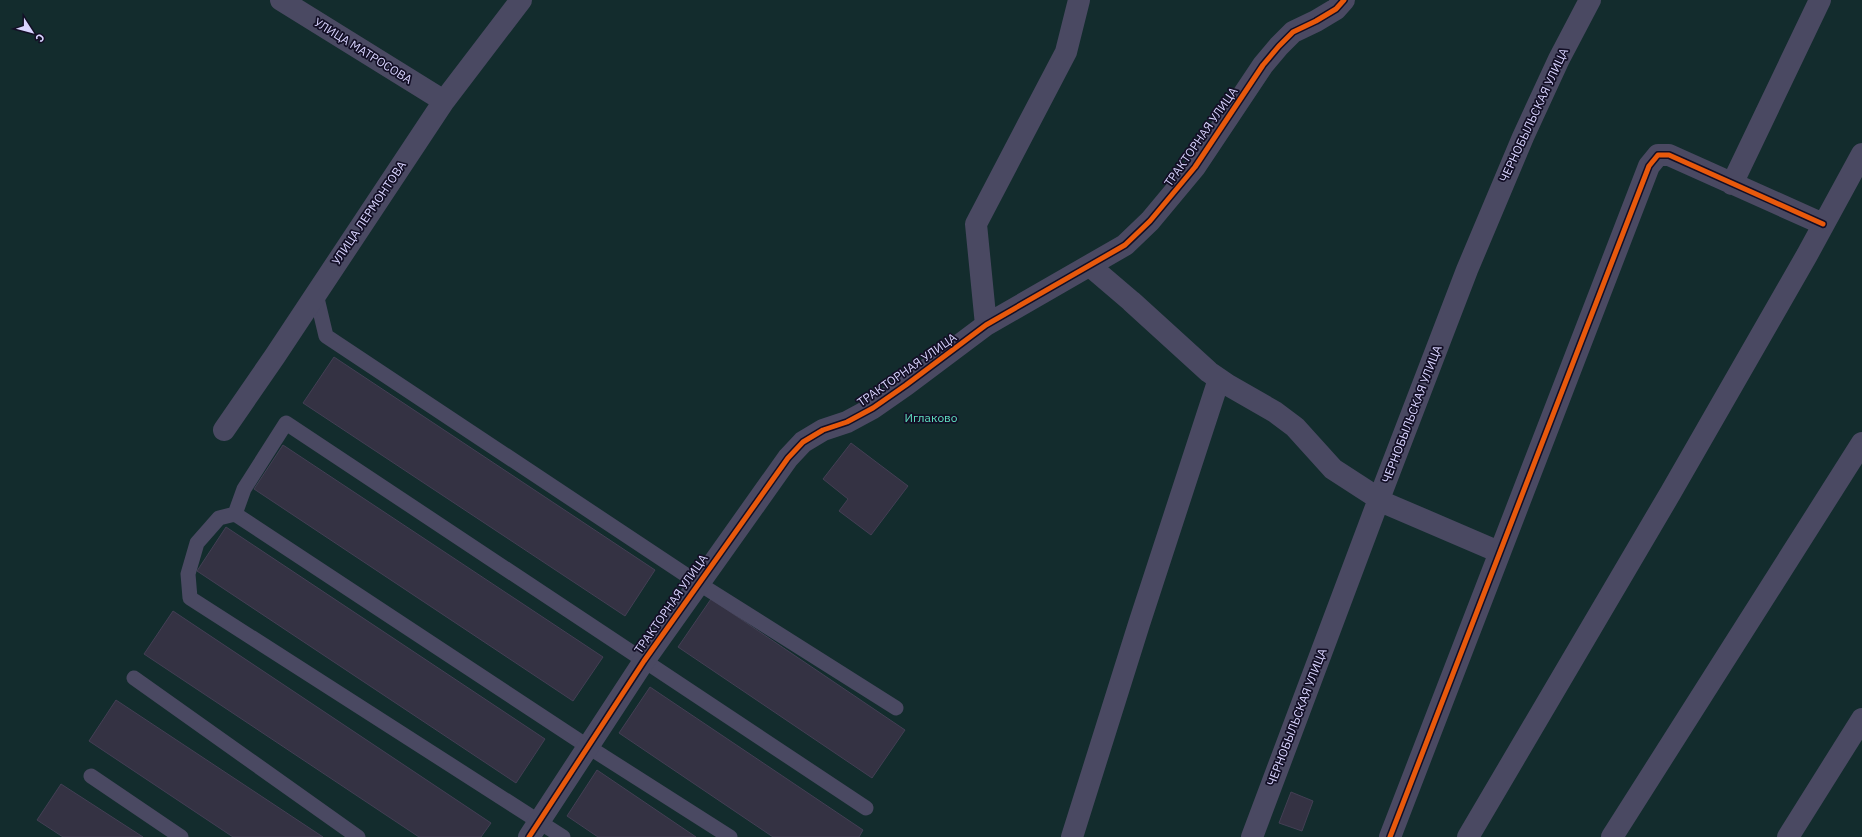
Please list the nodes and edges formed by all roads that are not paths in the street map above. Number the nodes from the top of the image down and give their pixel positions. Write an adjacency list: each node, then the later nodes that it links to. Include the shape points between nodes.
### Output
1 (281, 0): 7 (street, УЛИЦА МАТРОСОВА)
2 (521, 0): 7 (street, УЛИЦА ЛЕРМОНТОВА)
3 (1079, 0): 13 (street, via 1066,52 976,224)
4 (1344, 0): 11 (street, ТРАКТОРНАЯ УЛИЦА, via 1336,9 1293,32 1278,46 1176,192 1125,245)
5 (1590, 0): 17 (street, ЧЕРНОБЫЛЬСКАЯ УЛИЦА, via 1559,59 1500,190)
6 (1820, 0): 9 (street)
7 (444, 101): 12 (street, УЛИЦА ЛЕРМОНТОВА)
8 (1862, 154): 10 (street)
9 (1732, 184): 10 (street); 19 (street, via 1669,155 1658,155 1649,166)
10 (1823, 224): 36 (street, via 1671,492)
11 (1090, 266): 13 (street, ТРАКТОРНАЯ УЛИЦА); 14 (street)
12 (316, 294): 15 (street, УЛИЦА ЛЕРМОНТОВА); 20 (lane, via 326,336)
13 (986, 325): 20 (street, ТРАКТОРНАЯ УЛИЦА, via 873,408 847,422 823,430 803,442 788,458)
14 (1219, 379): 17 (street, via 1275,412 1294,427 1333,469); 33 (street)
15 (224, 430)
16 (1862, 443): 37 (street)
17 (1379, 499): 19 (street); 34 (street, ЧЕРНОБЫЛЬСКАЯ УЛИЦА)
18 (235, 514): 21 (lane, via 244,489 286,423); 25 (lane); 28 (lane, via 219,518 197,543 188,574 190,598)
19 (1499, 552): 35 (street)
20 (698, 583): 21 (street, ТРАКТОРНАЯ УЛИЦА); 23 (lane)
21 (644, 661): 25 (street, ТРАКТОРНАЯ УЛИЦА); 27 (lane)
22 (134, 678): 30 (lane)
23 (896, 708)
24 (1862, 719): 38 (street)
25 (587, 746): 28 (street, ТРАКТОРНАЯ УЛИЦА); 32 (lane)
26 (91, 776): 29 (lane)
27 (866, 808)
28 (534, 829): 31 (lane)
29 (181, 837)
30 (358, 837)
31 (563, 837)
32 (730, 837)
33 (1072, 837)
34 (1252, 837)
35 (1390, 837)
36 (1468, 837)
37 (1612, 837)
38 (1788, 837)

